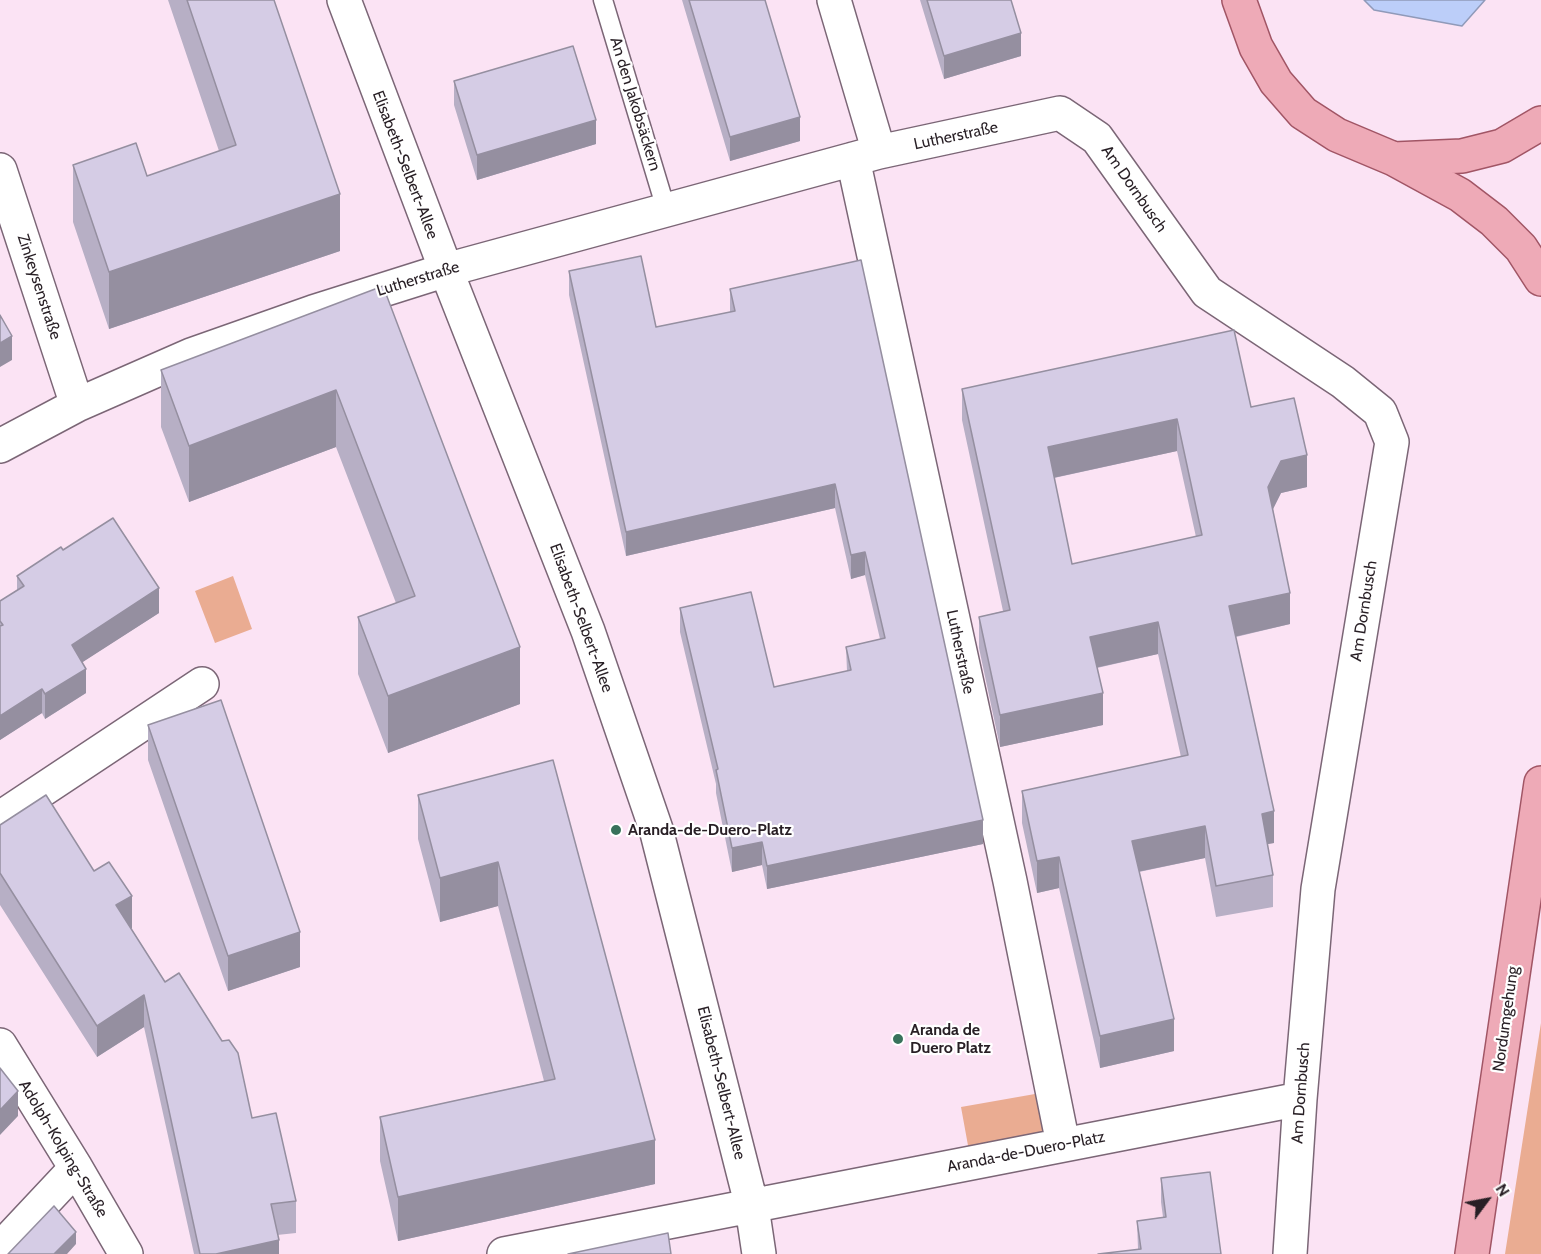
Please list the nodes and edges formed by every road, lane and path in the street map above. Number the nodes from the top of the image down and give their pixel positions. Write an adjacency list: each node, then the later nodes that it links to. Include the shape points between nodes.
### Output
1 (344, 0): 11 (street, Elisabeth-Selbert-Allee)
2 (603, 0): 10 (lane, An den Jakobsäckern)
3 (834, 0): 7 (street)
4 (1239, 0): 8 (main road, via 1256,47 1276,82 1303,113 1337,135)
5 (1060, 113): 7 (street, Lutherstraße); 19 (street, Am Dornbusch, via 1098,138 1208,292 1380,412 1392,442 1320,873)
6 (1541, 123): 8 (main road, via 1502,146 1462,156)
7 (866, 156): 10 (street, Lutherstraße); 20 (street, Lutherstraße)
8 (1394, 159): 12 (main road, via 1460,195 1494,221 1521,248)
9 (0, 170): 13 (street, Zinkeysenstraße)
10 (666, 209): 11 (street, Lutherstraße)
11 (446, 270): 13 (street, Lutherstraße, via 191,355); 22 (street, Elisabeth-Selbert-Allee, via 588,631 656,829)
12 (1541, 279)
13 (77, 405): 14 (street, Lutherstraße)
14 (0, 446)
15 (202, 684): 17 (street)
16 (1541, 783): 28 (main road, Nordumgehung)
17 (0, 818)
18 (0, 1045): 21 (street, Adolph-Kolping-Straße)
19 (1300, 1099): 20 (street, Aranda-de-Duero-Platz); 27 (street, Am Dornbusch)
20 (1063, 1144): 22 (street, Aranda-de-Duero-Platz)
21 (76, 1168): 23 (street); 24 (street, Adolph-Kolping-Straße)
22 (752, 1207): 25 (street); 26 (street, Elisabeth-Selbert-Allee)
23 (0, 1249)
24 (126, 1254)
25 (504, 1254)
26 (759, 1254)
27 (1290, 1254)
28 (1472, 1254)

